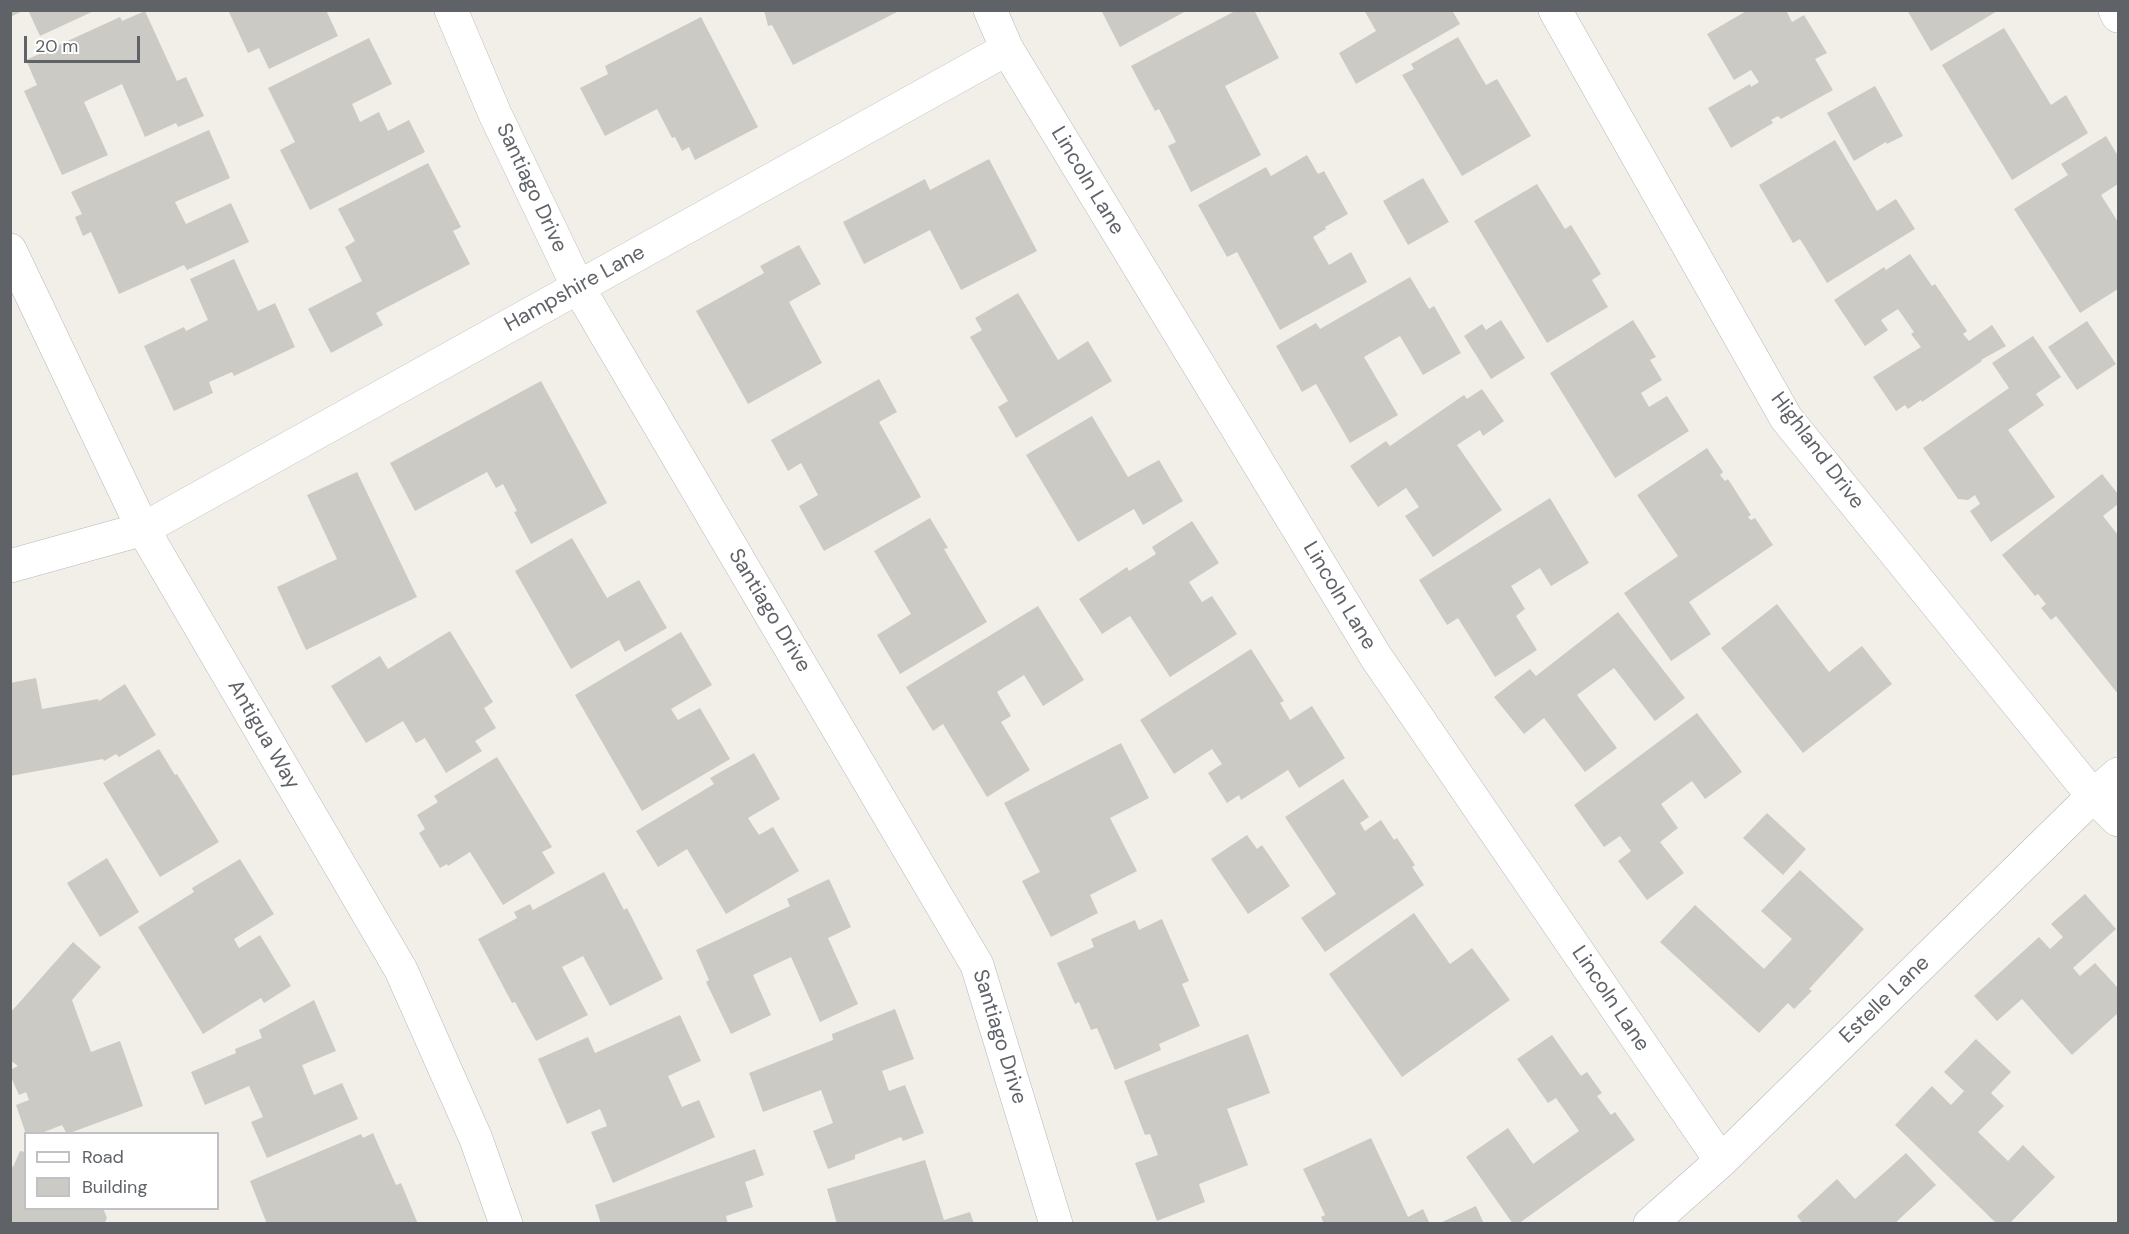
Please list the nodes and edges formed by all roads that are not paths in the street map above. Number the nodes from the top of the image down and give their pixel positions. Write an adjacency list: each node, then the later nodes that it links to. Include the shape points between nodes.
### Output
1 (451, 10): 8 (street, Santiago Drive, via 495,114)
2 (990, 10): 6 (street, Lincoln Lane)
3 (1555, 10): 12 (street, Highland Drive, via 1786,418)
4 (2115, 10): 5 (street)
5 (2118, 16)
6 (1007, 49): 8 (street, Hampshire Lane); 14 (street, Lincoln Lane, via 1376,657)
7 (10, 250): 9 (street, Antigua Way)
8 (578, 287): 9 (street, Hampshire Lane); 16 (street, Santiago Drive, via 977,965)
9 (143, 529): 10 (street, Hampshire Lane); 15 (street, Antigua Way, via 401,970 476,1139)
10 (10, 566)
11 (2118, 774): 12 (street, Estelle Lane)
12 (2093, 796): 13 (street, Highland Drive); 14 (street, Estelle Lane)
13 (2118, 820)
14 (1721, 1161): 17 (street, Estelle Lane)
15 (506, 1224)
16 (1056, 1224)
17 (1650, 1224)

